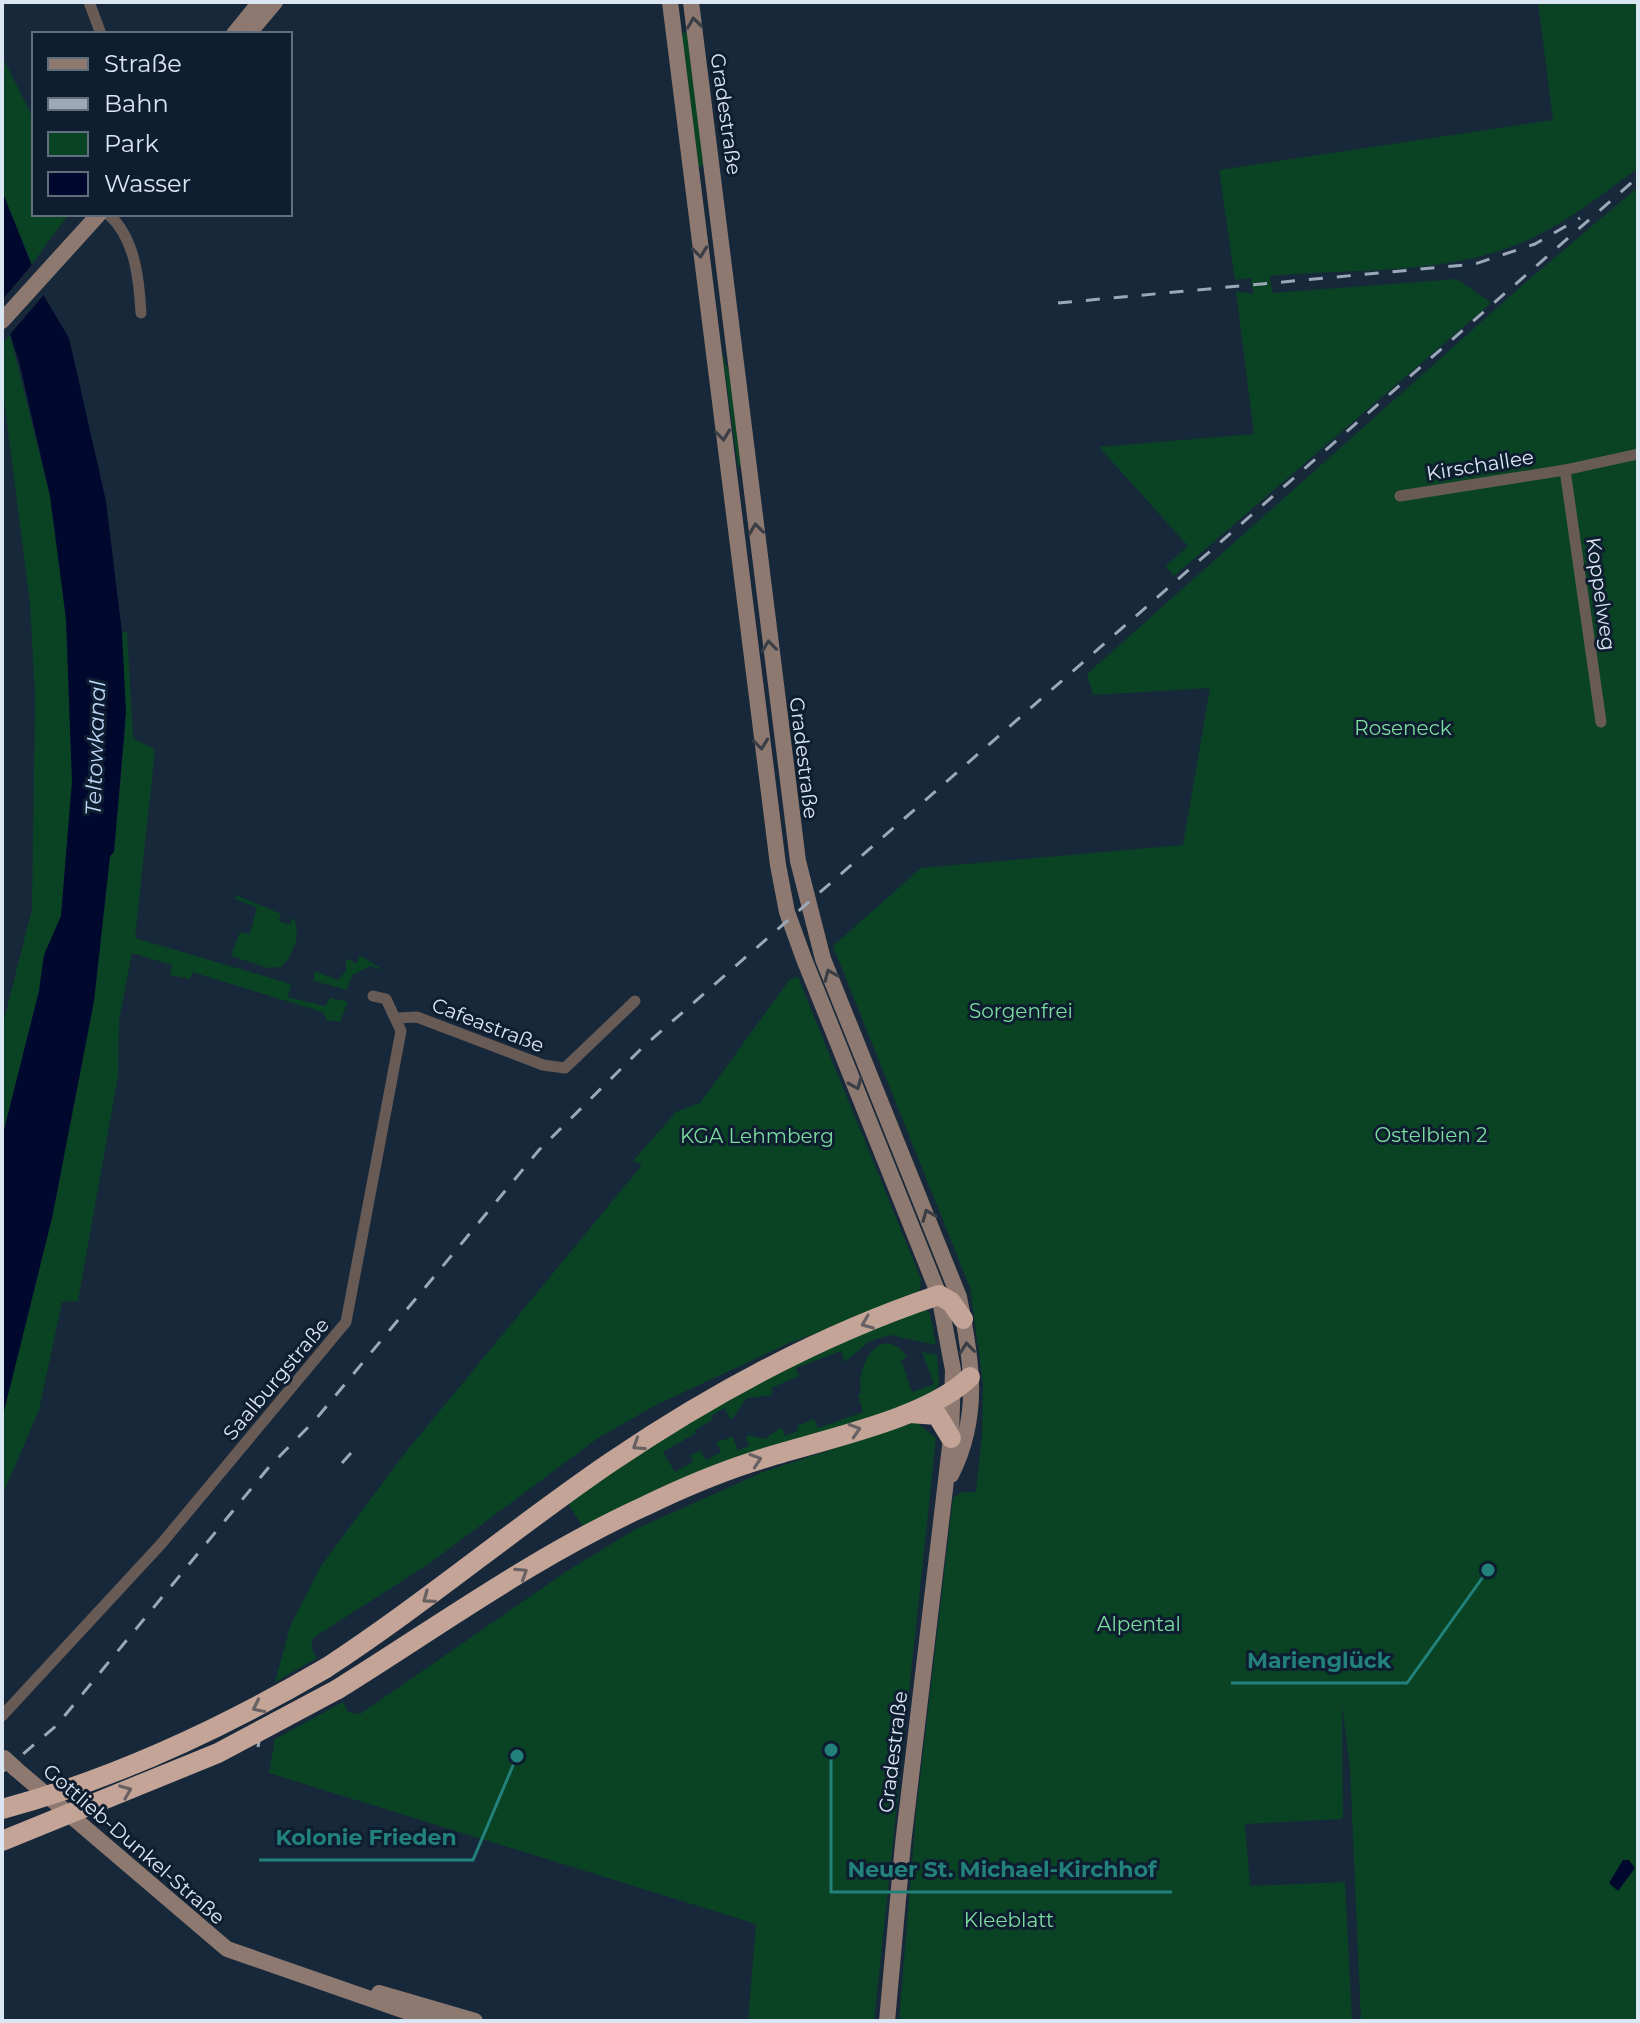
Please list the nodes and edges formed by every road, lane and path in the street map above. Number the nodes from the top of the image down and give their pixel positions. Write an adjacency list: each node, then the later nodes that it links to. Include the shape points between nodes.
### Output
1 (89, 2): 6 (street)
2 (260, 2): 7 (main road)
3 (275, 2): 8 (main road)
4 (670, 2): 22 (main road, Gradestraße, one-way to 22, via 766,781 787,912)
5 (691, 2): 23 (main road, Gradestraße, one-way to 5, via 949,1269 823,959 806,900)
6 (100, 32)
7 (236, 32)
8 (250, 32)
9 (86, 216): 12 (main road)
10 (97, 216): 12 (main road)
11 (110, 216): 13 (street, via 123,228 130,246)
12 (55, 260): 14 (main road)
13 (141, 313)
14 (2, 321)
15 (1638, 454): 16 (street, Kirschallee)
16 (1565, 470): 17 (street, Kirschallee); 18 (street, Koppelweg)
17 (1400, 496)
18 (1601, 722)
19 (373, 996): 21 (street, via 386,999)
20 (635, 1001): 21 (street, Cafeastraße, via 565,1068 543,1065 417,1017)
21 (398, 1018): 29 (street, Saalburgstraße, via 400,1042 346,1322 162,1543)
22 (939, 1295): 23 (highway); 25 (main road, Gradestraße); 31 (highway, one-way to 31, bridge, via 829,1338 722,1391 609,1463 326,1668 208,1731)
23 (963, 1319): 24 (main road, Gradestraße, one-way to 23)
24 (970, 1377): 25 (highway); 28 (main road, Gradestraße, via 968,1435)
25 (954, 1393): 26 (highway); 27 (main road, Gradestraße)
26 (906, 1413): 27 (highway, via 937,1415); 32 (highway, one-way to 26, bridge, via 218,1753 338,1689 535,1564 642,1507 749,1462)
27 (951, 1438): 28 (main road, Gradestraße)
28 (944, 1487): 36 (main road, Gradestraße)
29 (2, 1716)
30 (7, 1761): 33 (main road, Gottlieb-Dunkel-Straße, via 222,1945 253,1961 346,1984)
31 (2, 1809)
32 (2, 1841)
33 (397, 2010): 34 (main road, Gottlieb-Dunkel-Straße); 35 (main road, Gottlieb-Dunkel-Straße)
34 (434, 2021)
35 (475, 2021)
36 (887, 2021)

